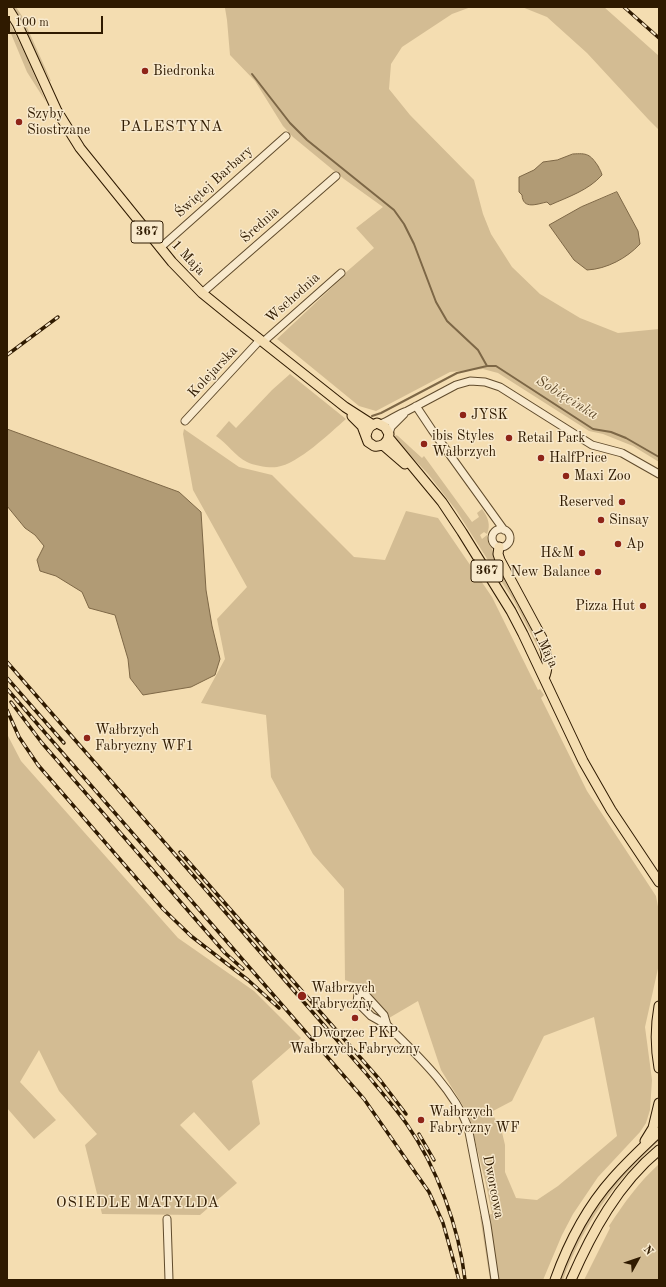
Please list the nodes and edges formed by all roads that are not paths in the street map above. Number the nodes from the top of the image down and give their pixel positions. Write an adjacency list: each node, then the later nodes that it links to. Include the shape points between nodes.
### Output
1 (7, 7): 4 (main road, 1 Maja / 367, via 57,111 80,148)
2 (286, 136): 4 (street, Świętej Barbary)
3 (336, 176): 6 (street, Średnia)
4 (160, 248): 6 (main road, 1 Maja / 367)
5 (341, 273): 7 (street, Wschodnia)
6 (202, 293): 7 (main road, 1 Maja / 367)
7 (262, 341): 9 (main road, 1 Maja / 367); 11 (street, Kolejarska)
8 (416, 406): 10 (street); 15 (street, via 456,385 470,381 485,382 500,387 592,445 622,453); 16 (street)
9 (345, 407): 12 (main road, 1 Maja / 367); 13 (main road, 1 Maja / 367, via 362,426)
10 (407, 411): 12 (street); 14 (street, via 390,428)
11 (185, 421)
12 (376, 424): 13 (main road, via 368,429); 14 (main road, 367, via 385,426)
13 (366, 436): 14 (main road, 367, via 371,444 377,446)
14 (387, 439): 20 (main road, 1 Maja / 367, via 442,502 524,634)
15 (659, 474)
16 (492, 514): 17 (street); 18 (street)
17 (504, 530): 18 (street); 19 (street, via 510,540 505,546)
18 (494, 532): 19 (street, via 492,541)
19 (499, 547): 20 (main road, via 500,560 542,638 548,670)
20 (544, 678): 21 (main road, 1 Maja / 367, via 611,810)
21 (659, 882)
22 (659, 1006): 24 (main road, via 656,1025)
23 (387, 1025): 23 (street, Dworcowa, via 384,1015 364,993 358,994 356,1001 371,1016); 31 (street, Dworcowa, via 442,1084 463,1114 468,1127 487,1226)
24 (659, 1068)
25 (659, 1103): 28 (main road, via 653,1128)
26 (659, 1132): 28 (main road)
27 (659, 1150): 33 (main road, via 627,1183 603,1216)
28 (637, 1152): 32 (main road, via 613,1178 588,1212)
29 (167, 1219): 30 (street)
30 (169, 1280)
31 (494, 1280)
32 (555, 1280)
33 (571, 1280)

